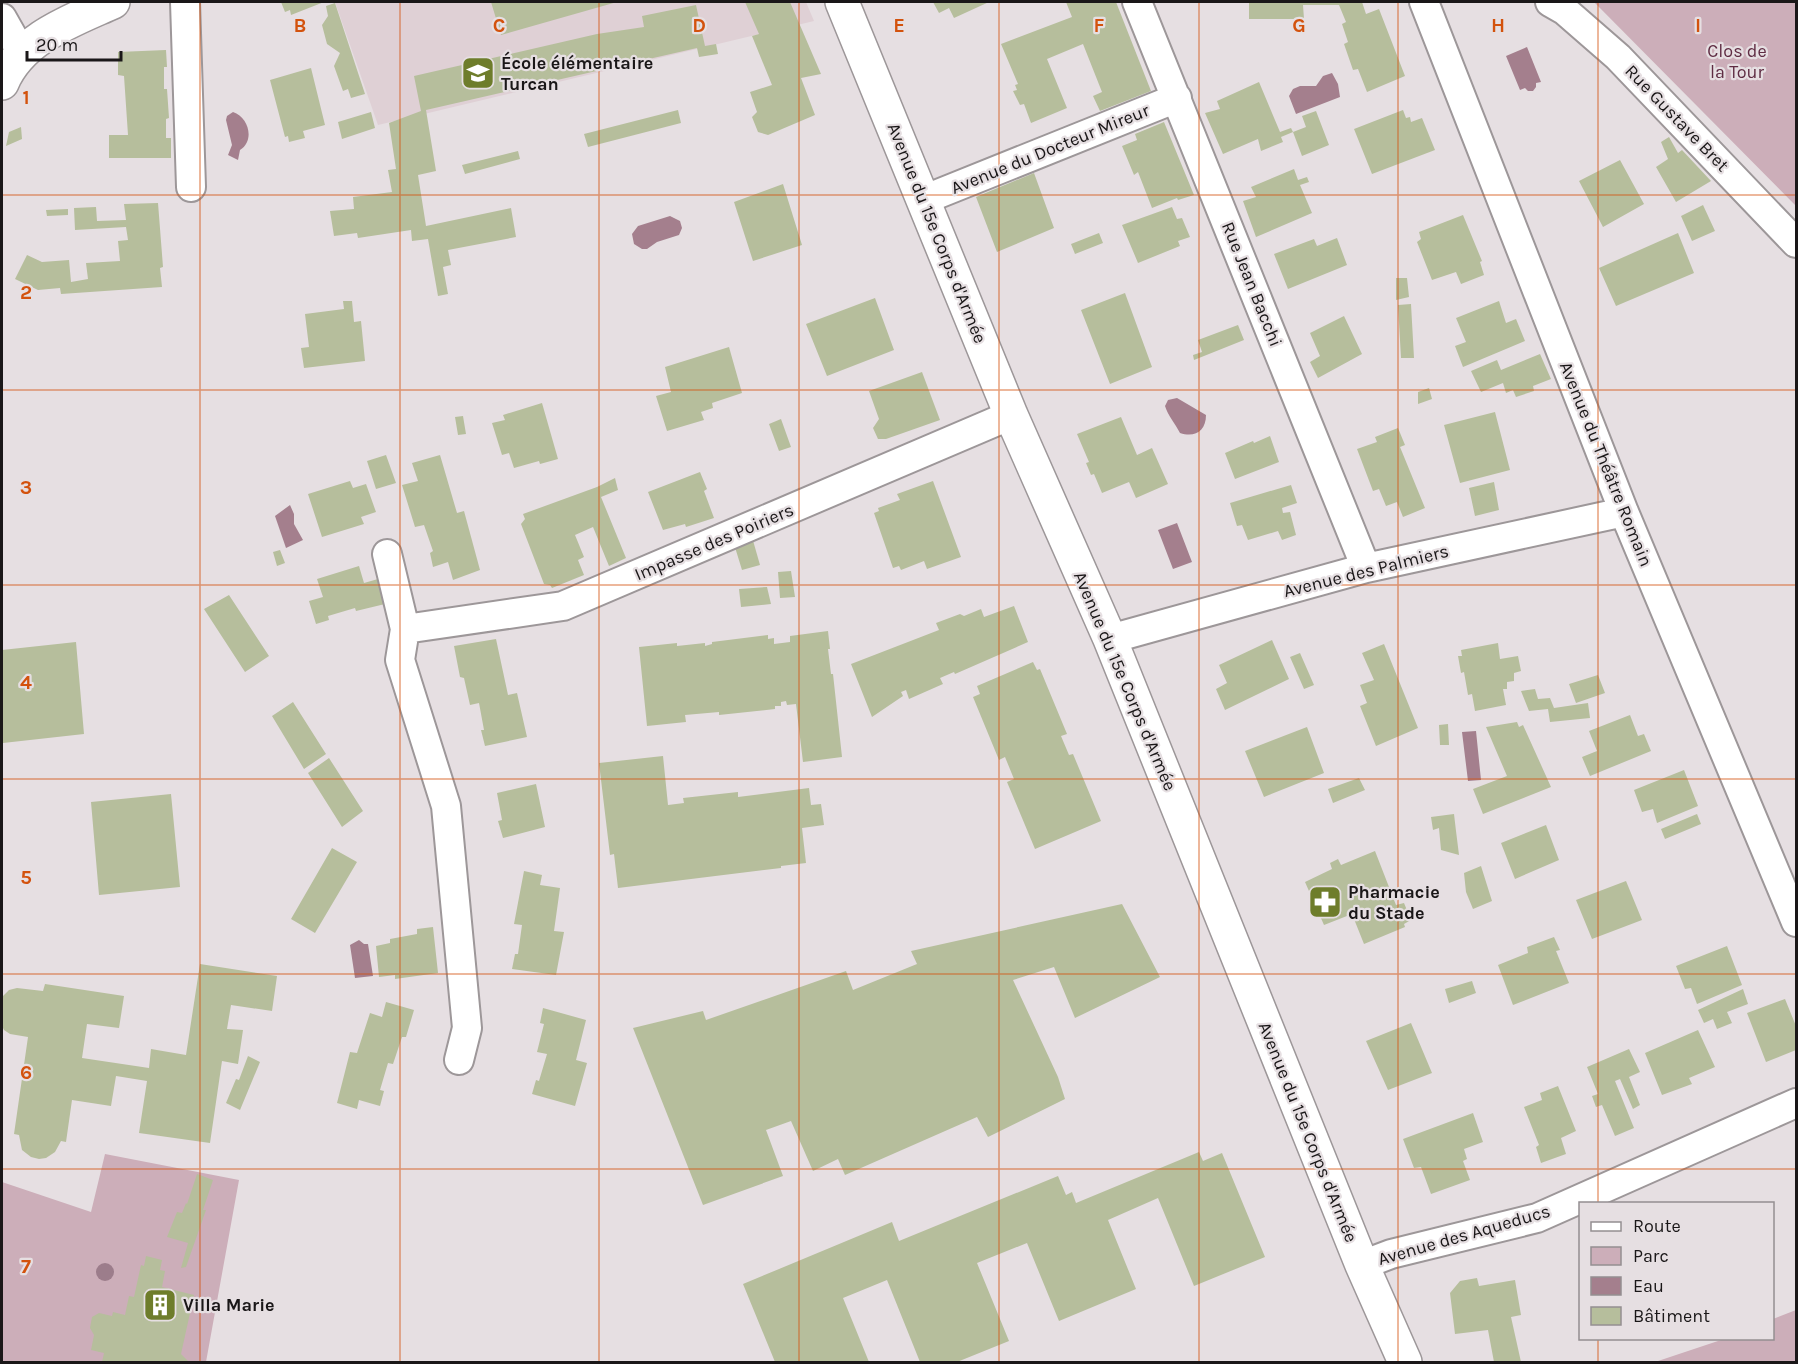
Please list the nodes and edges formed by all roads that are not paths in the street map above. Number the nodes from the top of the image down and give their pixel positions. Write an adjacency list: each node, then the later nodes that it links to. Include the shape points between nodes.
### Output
1 (77, 2): 8 (main road)
2 (113, 2): 9 (main road, via 49,30 15,61)
3 (185, 2): 11 (street)
4 (842, 2): 12 (main road, Avenue du 15e Corps d'Armée)
5 (1137, 2): 10 (street, Rue Jean Bacchi)
6 (1424, 2): 15 (street, Avenue du Théâtre Romain)
7 (1550, 2): 13 (street, Rue Gustave Bret, via 1618,57)
8 (6, 39)
9 (2, 83)
10 (1177, 98): 12 (street, Avenue du Docteur Mireur); 17 (street, Rue Jean Bacchi)
11 (191, 187)
12 (923, 200): 14 (main road, Avenue du 15e Corps d'Armée)
13 (1797, 243)
14 (1011, 415): 18 (street, Impasse des Poiriers, via 562,606); 19 (main road, Avenue du 15e Corps d'Armée)
15 (1624, 512): 17 (street, Avenue des Palmiers); 20 (street, Avenue du Théâtre Romain)
16 (387, 554): 18 (street)
17 (1366, 568): 19 (street, Avenue des Palmiers)
18 (405, 629): 21 (street, via 400,660 446,806 467,1028)
19 (1110, 639): 23 (main road, Avenue du 15e Corps d'Armée)
20 (1797, 922)
21 (459, 1060)
22 (1797, 1103): 23 (street, Avenue des Aqueducs, via 1537,1218 1391,1254)
23 (1362, 1265): 24 (main road, Avenue du 15e Corps d'Armée)
24 (1405, 1362)

